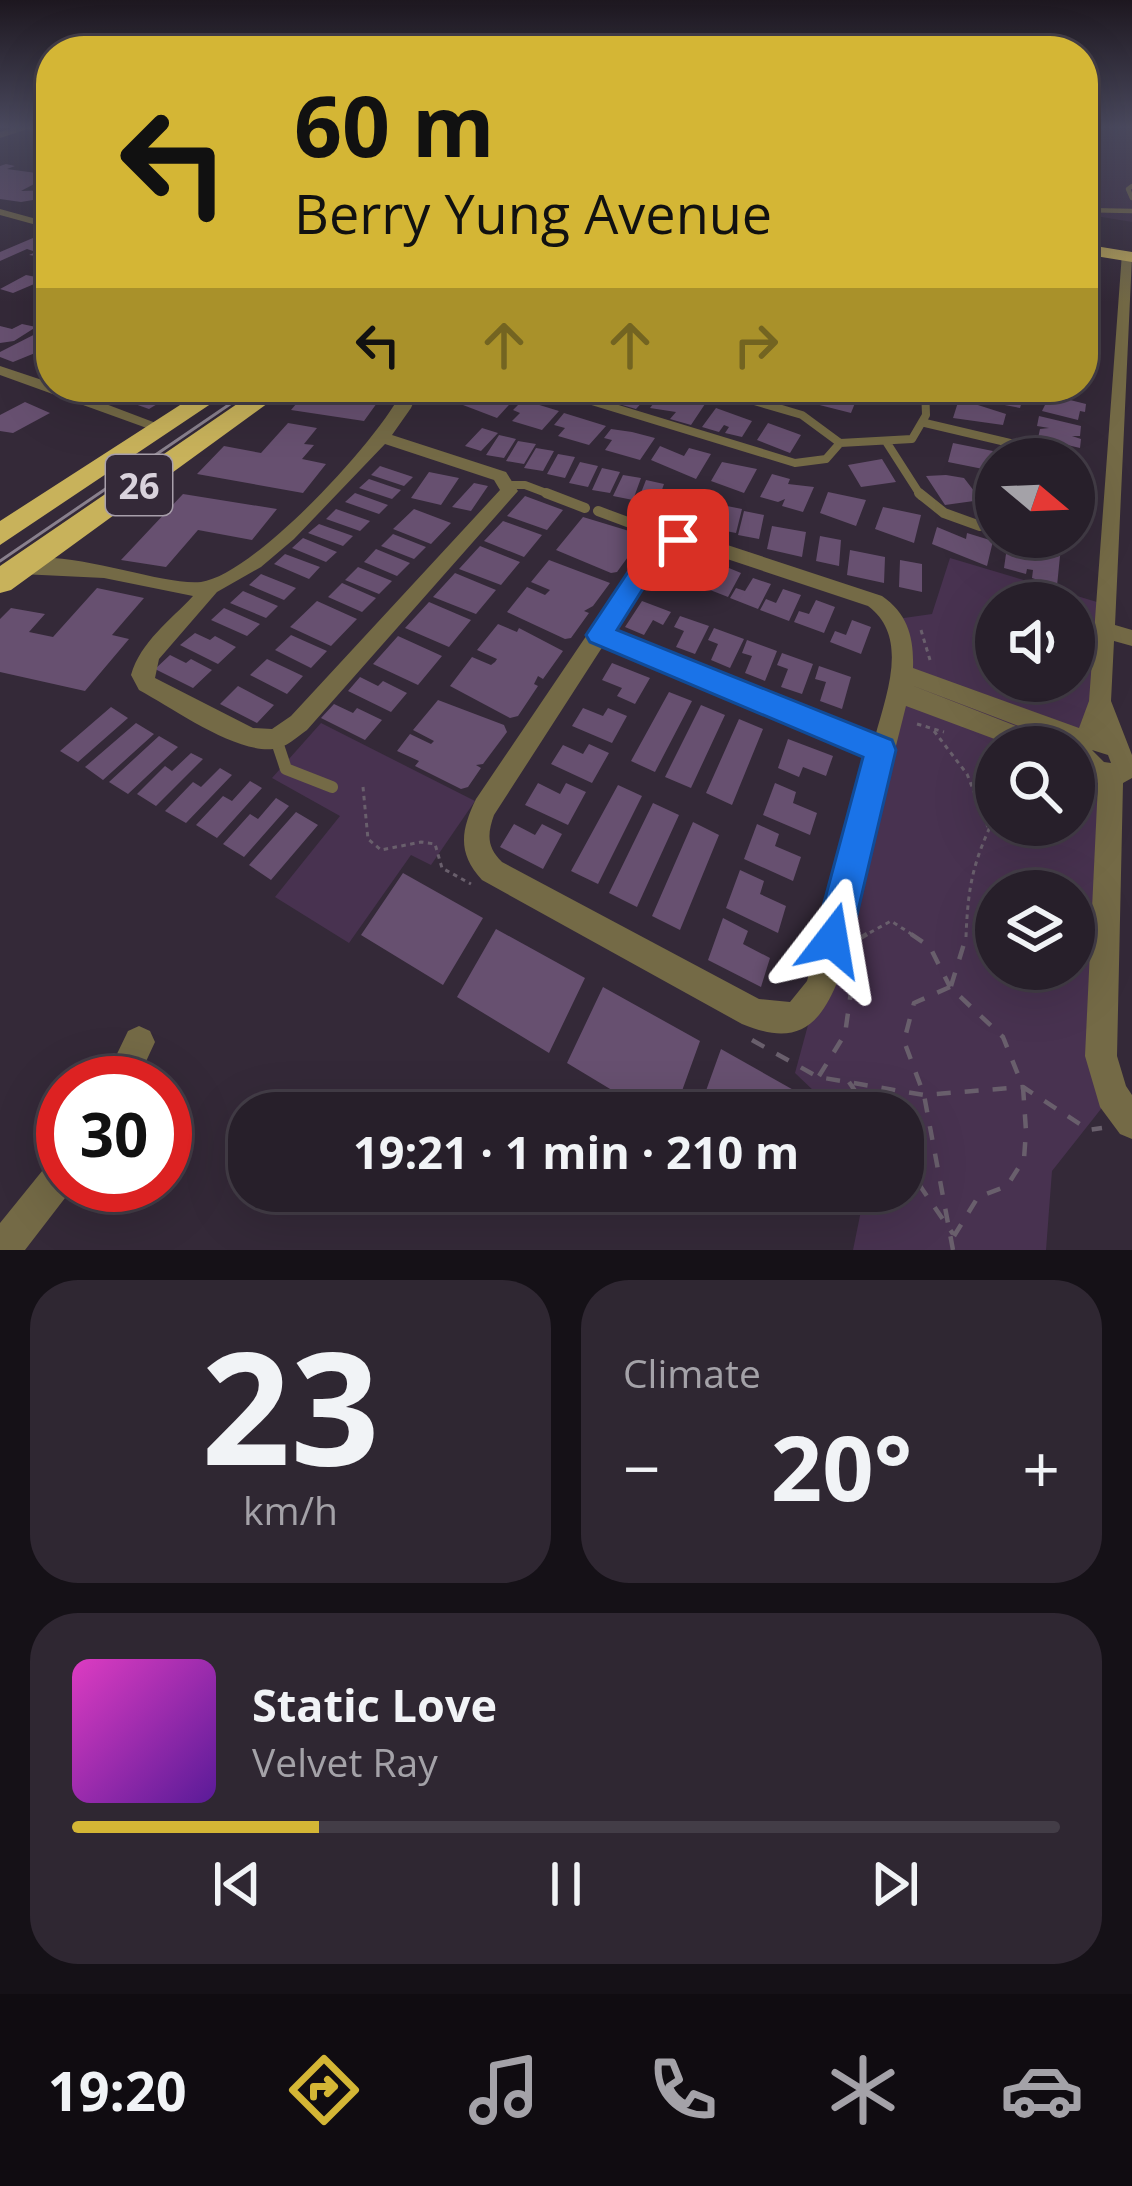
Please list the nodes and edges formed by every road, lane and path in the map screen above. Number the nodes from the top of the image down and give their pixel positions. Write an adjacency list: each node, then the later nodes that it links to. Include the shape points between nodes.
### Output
1 (1132, 186): 2 (lane)
2 (1132, 198)
3 (0, 212): 6 (street)
4 (1098, 212): 5 (lane)
5 (1132, 212)
6 (36, 222)
7 (1098, 252): 8 (main road)
8 (1129, 257): 32 (street)
9 (0, 370): 10 (street)
10 (36, 383)
11 (89, 402): 19 (street)
12 (201, 402): 19 (highway, 26)
13 (257, 402): 27 (highway, 26)
14 (408, 402): 20 (street)
15 (595, 402): 22 (lane, via 795,463 826,459)
16 (758, 402): 22 (lane, via 802,415)
17 (928, 402): 18 (lane)
18 (925, 423): 21 (lane); 23 (lane, via 912,439)
19 (161, 428): 26 (highway, 26)
20 (383, 438): 24 (street); 31 (street, via 299,523)
21 (989, 438)
22 (840, 443): 23 (lane)
23 (887, 443): 25 (lane, via 935,513)
24 (508, 485): 28 (lane); 38 (street, via 501,503)
25 (975, 525)
26 (0, 535)
27 (65, 537): 29 (street); 30 (highway, 26)
28 (676, 540): 33 (street, via 652,554); 35 (street, via 888,608 904,645)
29 (107, 572): 30 (street); 31 (street)
30 (10, 574)
31 (209, 589): 38 (street, via 150,654 142,676 235,731)
32 (1106, 630): 34 (street); 40 (street)
33 (599, 635): 39 (street); 39 (street, via 485,807 475,848 492,871 753,1013 790,1021 815,1001)
34 (1132, 638)
35 (900, 683): 36 (street); 39 (street); 40 (street)
36 (997, 726)
37 (934, 731): 42 (path)
38 (275, 739): 41 (lane, via 286,769)
39 (881, 750)
40 (1104, 759): 53 (street, via 1109,845 1100,1057)
41 (332, 788)
42 (975, 792)
43 (980, 846): 44 (path)
44 (950, 987): 47 (path, via 930,947 891,922 857,940 845,1034 818,1077); 48 (path, via 1003,1036); 51 (path, via 914,1003 904,1041)
45 (140, 1042): 46 (street)
46 (133, 1056)
47 (848, 1080): 49 (path); 50 (path)
48 (1023, 1087): 52 (path); 53 (path, via 1089,1130); 56 (path, via 1024,1159 1007,1186 978,1197)
49 (856, 1092)
50 (909, 1092)
51 (923, 1092)
52 (924, 1095): 56 (path)
53 (1118, 1114)
54 (924, 1192): 56 (path)
55 (36, 1207): 57 (street)
56 (954, 1236): 58 (path)
57 (2, 1250)
58 (953, 1250)

